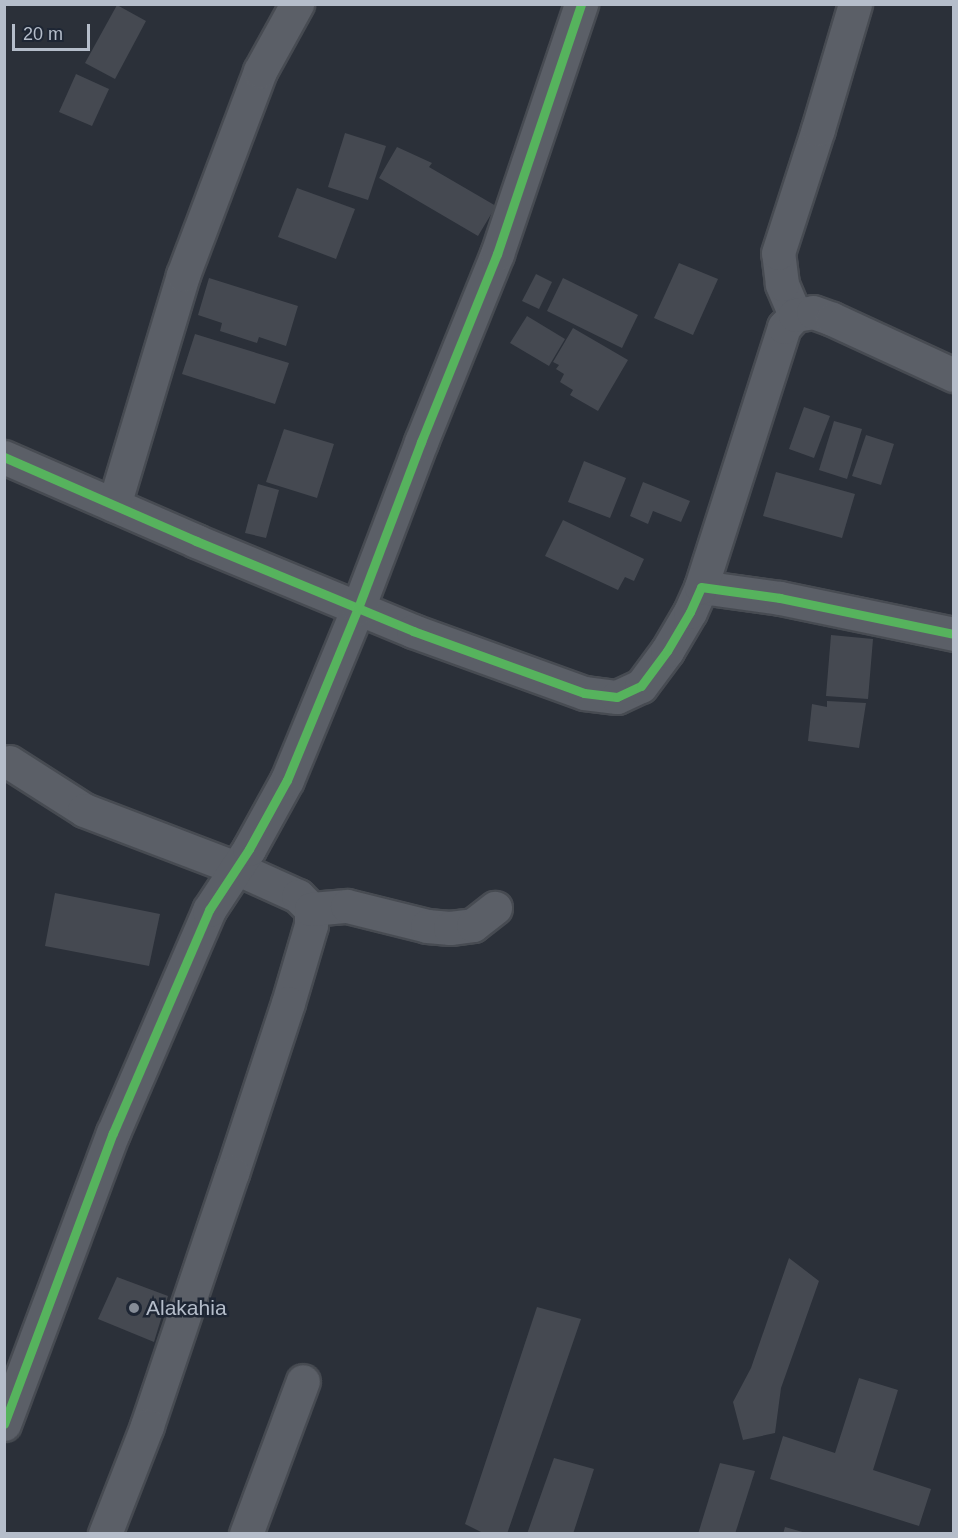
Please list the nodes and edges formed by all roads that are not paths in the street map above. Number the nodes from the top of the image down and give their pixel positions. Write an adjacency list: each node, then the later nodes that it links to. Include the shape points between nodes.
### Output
1 (297, 4): 7 (street, via 260,71 183,275)
2 (580, 4): 9 (street, via 497,254)
3 (855, 4): 4 (street, via 777,253 782,284)
4 (795, 315): 5 (street, via 813,312); 8 (street, via 784,327)
5 (954, 375)
6 (4, 457): 7 (street)
7 (114, 505): 9 (street)
8 (701, 587): 9 (street, via 667,651 641,686 617,697 584,693); 10 (street, via 780,598)
9 (358, 608): 12 (street, via 287,780)
10 (954, 634)
11 (9, 762): 12 (street, via 84,810)
12 (236, 867): 14 (street, via 298,896); 16 (street, via 209,910 113,1133)
13 (495, 908): 14 (street, via 473,925 450,928 347,906)
14 (311, 909): 17 (street, via 311,925 285,1014 147,1426)
15 (303, 1380): 18 (street)
16 (4, 1424)
17 (105, 1533)
18 (246, 1533)

